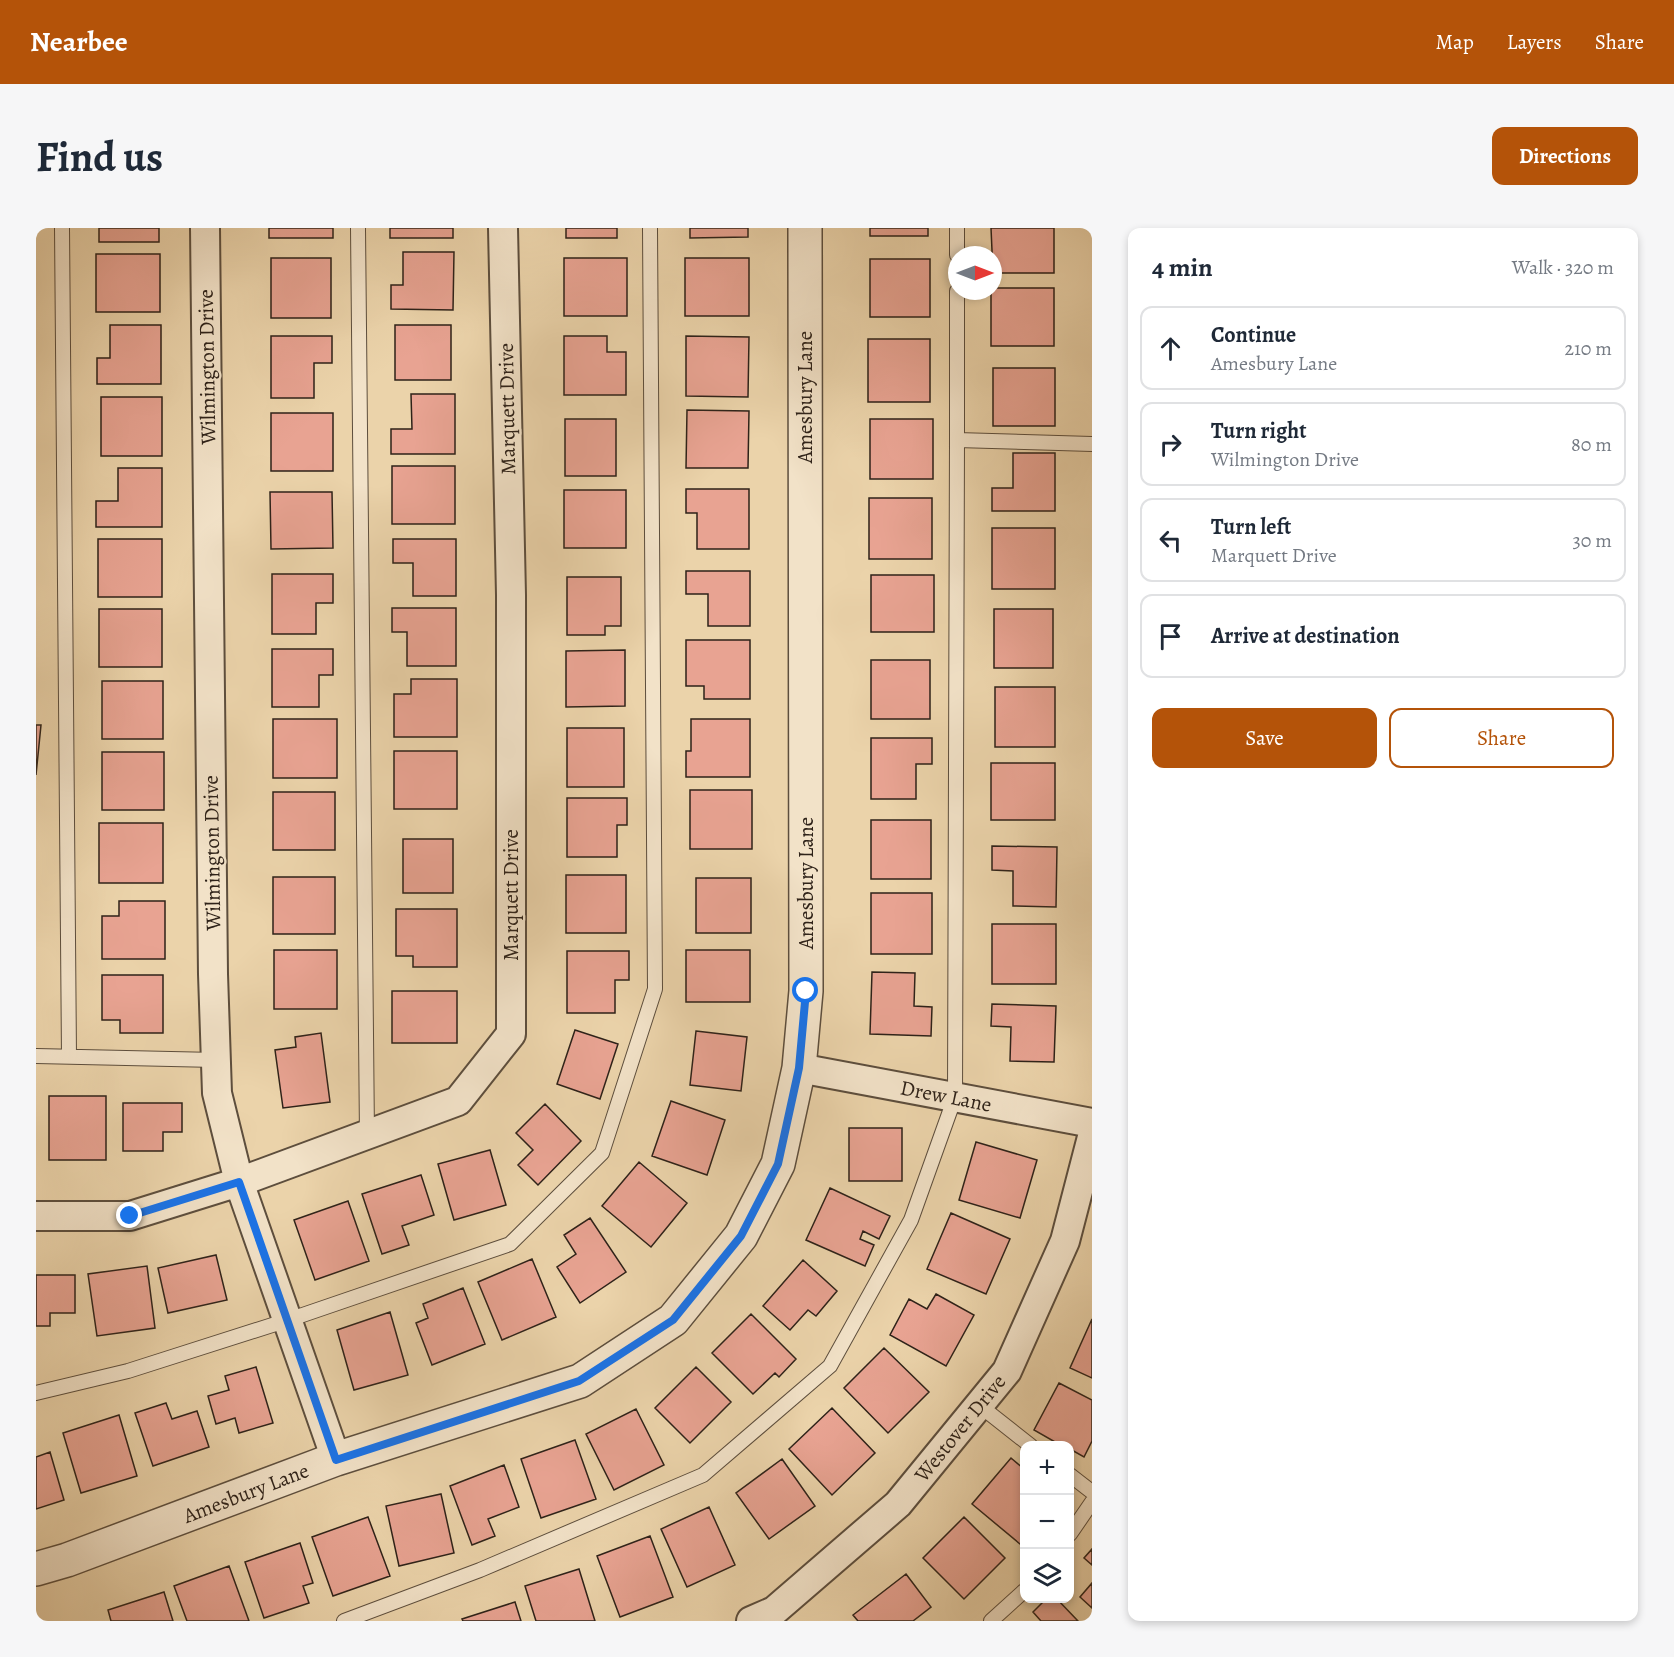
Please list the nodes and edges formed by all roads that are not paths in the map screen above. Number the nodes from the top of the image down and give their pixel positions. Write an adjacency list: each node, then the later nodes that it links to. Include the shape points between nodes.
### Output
1 (62, 228): 13 (lane)
2 (205, 228): 14 (street, Wilmington Drive)
3 (358, 228): 18 (lane)
4 (503, 228): 18 (street, Marquett Drive, via 511,595 511,1034 458,1101)
5 (651, 228): 22 (lane, via 655,989 602,1153 510,1244)
6 (805, 228): 15 (street, Amesbury Lane, via 806,991)
7 (957, 228): 8 (lane)
8 (957, 246)
9 (957, 300): 10 (lane)
10 (957, 440): 11 (lane); 16 (lane)
11 (1092, 444)
12 (36, 1056): 13 (lane)
13 (69, 1056): 14 (lane)
14 (216, 1060): 20 (street, Wilmington Drive, via 217,1093)
15 (799, 1068): 16 (street, Drew Lane); 26 (street, Amesbury Lane, via 778,1164 741,1236 673,1320 579,1381)
16 (955, 1097): 17 (street, Drew Lane); 33 (lane, via 911,1220 830,1366 758,1428 703,1475 480,1570)
17 (1092, 1124)
18 (367, 1135): 20 (street, Marquett Drive)
19 (1092, 1137): 24 (street, Westover Drive, via 1065,1241 1007,1371)
20 (239, 1182): 21 (street, Marquett Drive, via 130,1216); 22 (street, Wilmington Drive)
21 (36, 1216)
22 (288, 1320): 23 (lane, via 128,1371); 26 (street, Wilmington Drive)
23 (36, 1393)
24 (979, 1406): 25 (lane); 34 (street, Westover Drive, via 898,1504 774,1611)
25 (1024, 1441)
26 (336, 1460): 31 (street, Amesbury Lane)
27 (1074, 1478): 28 (lane)
28 (1092, 1492)
29 (1092, 1502): 30 (lane)
30 (1074, 1528)
31 (36, 1569)
32 (1020, 1595): 35 (lane)
33 (344, 1621)
34 (751, 1621)
35 (991, 1621)

